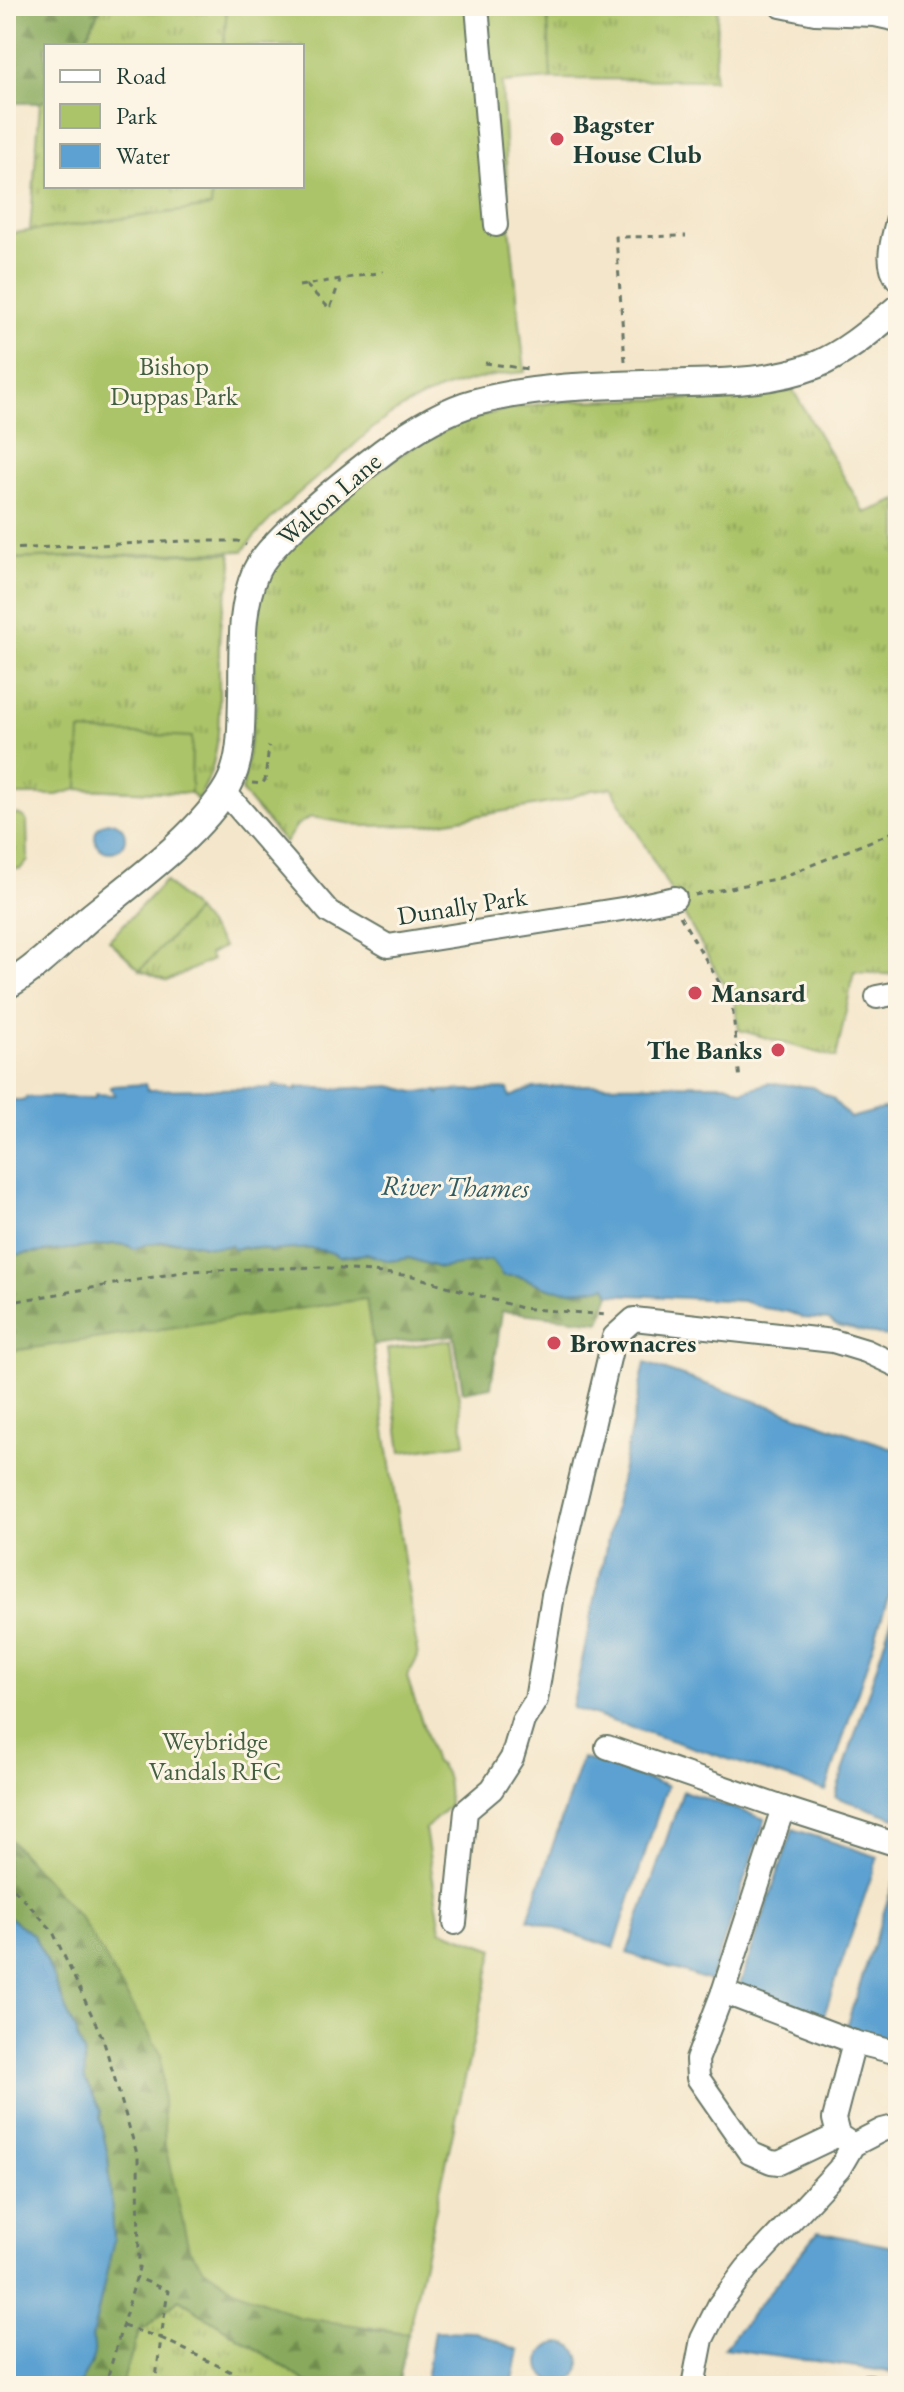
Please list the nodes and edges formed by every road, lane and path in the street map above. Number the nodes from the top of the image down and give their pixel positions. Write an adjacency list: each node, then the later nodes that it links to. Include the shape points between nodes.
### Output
1 (477, 6): 6 (street)
2 (781, 6): 3 (street)
3 (816, 10): 4 (street)
4 (898, 20)
5 (898, 217): 10 (street, via 890,265)
6 (496, 225)
7 (686, 236): 16 (path, via 616,237)
8 (383, 272): 9 (path)
9 (340, 279): 11 (path); 11 (path, via 330,309)
10 (898, 280)
11 (306, 285): 12 (path)
12 (299, 286)
13 (898, 308): 16 (main road, Walton Lane, via 819,364 786,375)
14 (485, 363): 15 (path)
15 (532, 371)
16 (626, 385): 19 (main road, Walton Lane, via 528,393 450,411 385,450 272,548 249,591 242,641 240,746)
17 (6, 549): 18 (path, via 238,541)
18 (256, 549)
19 (224, 791): 21 (street, Dunally Park, via 329,912 388,946); 22 (main road, Walton Lane, via 164,855)
20 (898, 828): 21 (path, via 780,878)
21 (672, 899): 23 (path, via 732,1004)
22 (6, 986)
23 (740, 1081)
24 (6, 1303): 25 (path, via 188,1271 320,1267 413,1276 521,1308)
25 (634, 1319): 26 (street, via 833,1341); 31 (street, via 622,1327 610,1348 553,1595 536,1700 512,1758 492,1789 466,1811)
26 (898, 1366)
27 (607, 1747): 28 (street)
28 (783, 1808): 29 (street); 32 (street)
29 (898, 1845)
30 (6, 1880): 37 (path, via 52,1930 103,2039 138,2157)
31 (455, 1923)
32 (723, 1992): 33 (street); 36 (street, via 696,2070 750,2153 779,2163)
33 (854, 2042): 34 (street); 36 (street, via 834,2119)
34 (898, 2053)
35 (898, 2126): 36 (street)
36 (846, 2140): 43 (street, via 839,2169 719,2305 702,2339)
37 (136, 2277): 38 (path); 39 (path, via 168,2291)
38 (123, 2326): 39 (path); 40 (path)
39 (161, 2338): 41 (path); 42 (path)
40 (105, 2386)
41 (155, 2386)
42 (260, 2386)
43 (693, 2386)

